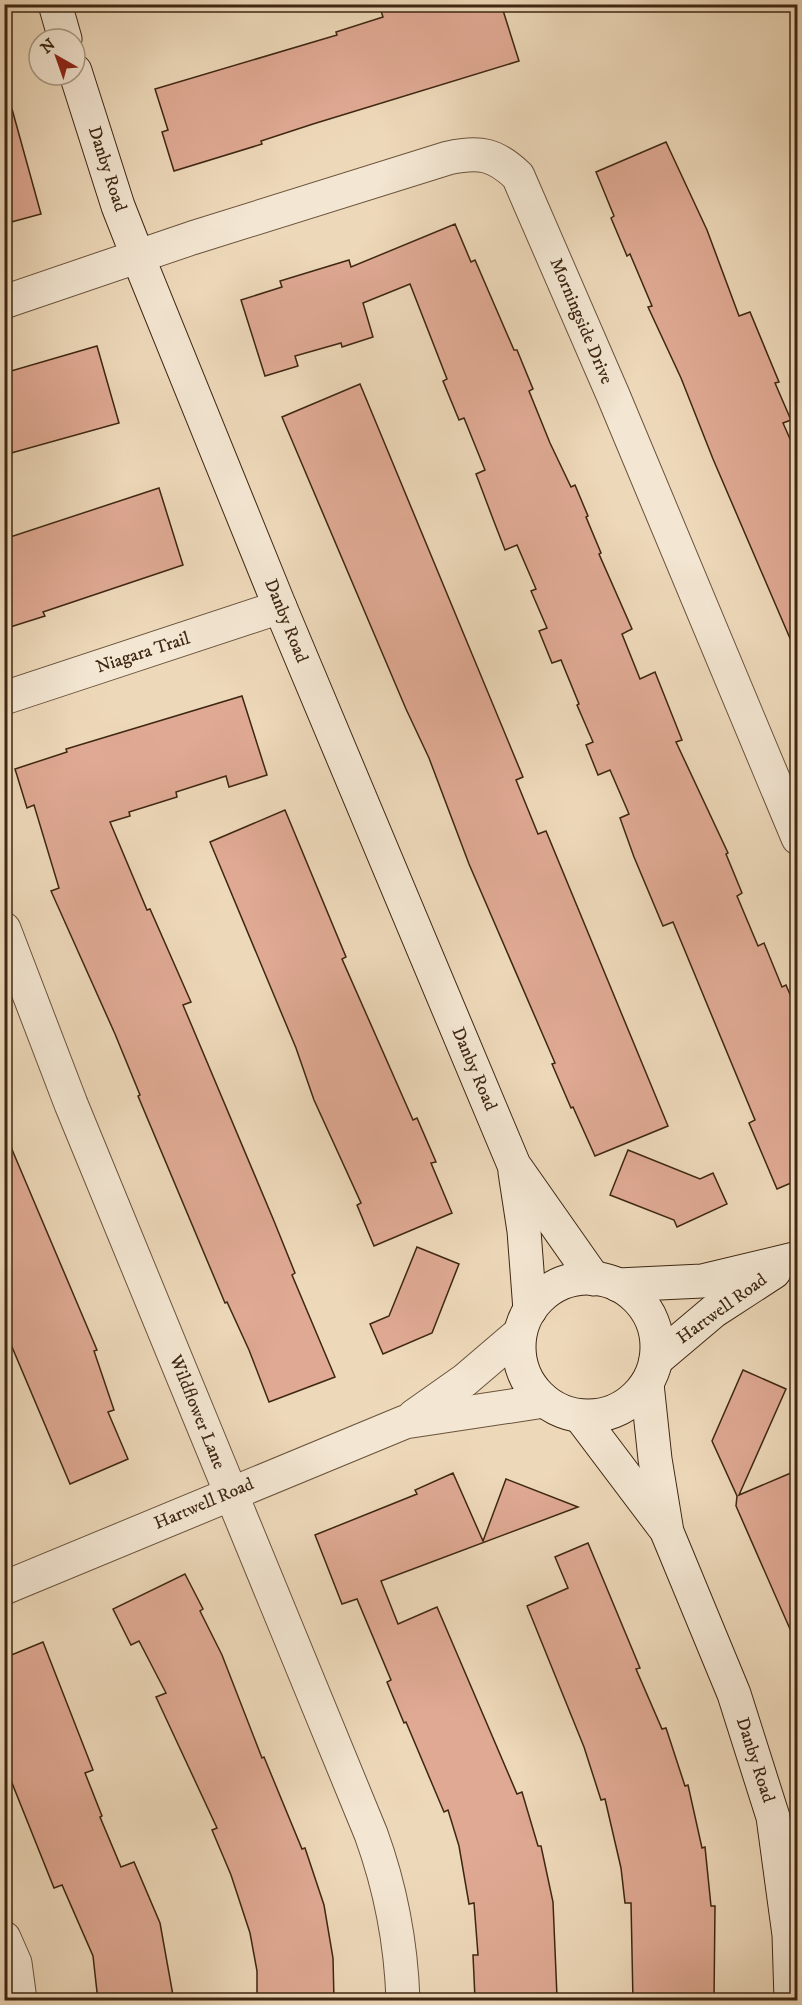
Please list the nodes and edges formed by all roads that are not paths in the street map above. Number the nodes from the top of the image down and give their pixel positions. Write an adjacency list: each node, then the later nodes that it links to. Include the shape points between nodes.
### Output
1 (55, 4): 2 (street)
2 (62, 27)
3 (80, 87): 4 (street, Danby Road)
4 (138, 257): 5 (street, Morningside Drive); 6 (street, Danby Road); 8 (street, Morningside Drive, via 448,158 483,154 504,163 518,176 614,396)
5 (4, 302)
6 (280, 608): 7 (street, Niagara Trail); 10 (street, Danby Road)
7 (4, 698)
8 (798, 838)
9 (4, 929): 18 (street, Wildflower Lane)
10 (514, 1165): 12 (street, Danby Road); 13 (street, Danby Road, via 524,1231)
11 (794, 1260): 12 (street, Hartwell Road, via 702,1281); 14 (street, Hartwell Road, via 714,1311)
12 (606, 1282): 13 (street, via 582,1278 558,1285 547,1291); 14 (street, via 639,1300 652,1321 657,1346)
13 (525, 1321): 15 (street, via 519,1345 522,1369); 17 (street, Hartwell Road, via 465,1380)
14 (651, 1372): 16 (street, via 629,1403 618,1410); 19 (street, Danby Road, via 655,1459)
15 (544, 1401): 16 (street, via 567,1414); 17 (street, Hartwell Road)
16 (580, 1416): 19 (street, Danby Road)
17 (405, 1422): 18 (street, Hartwell Road)
18 (230, 1494): 20 (street, Hartwell Road); 23 (street, Wildflower Lane, via 384,1872 399,1937)
19 (667, 1532): 24 (street, Danby Road, via 734,1694 773,1817 789,1935)
20 (4, 1588)
21 (4, 1938): 22 (street, via 15,1963)
22 (20, 2001)
23 (403, 2001)
24 (791, 2001)

